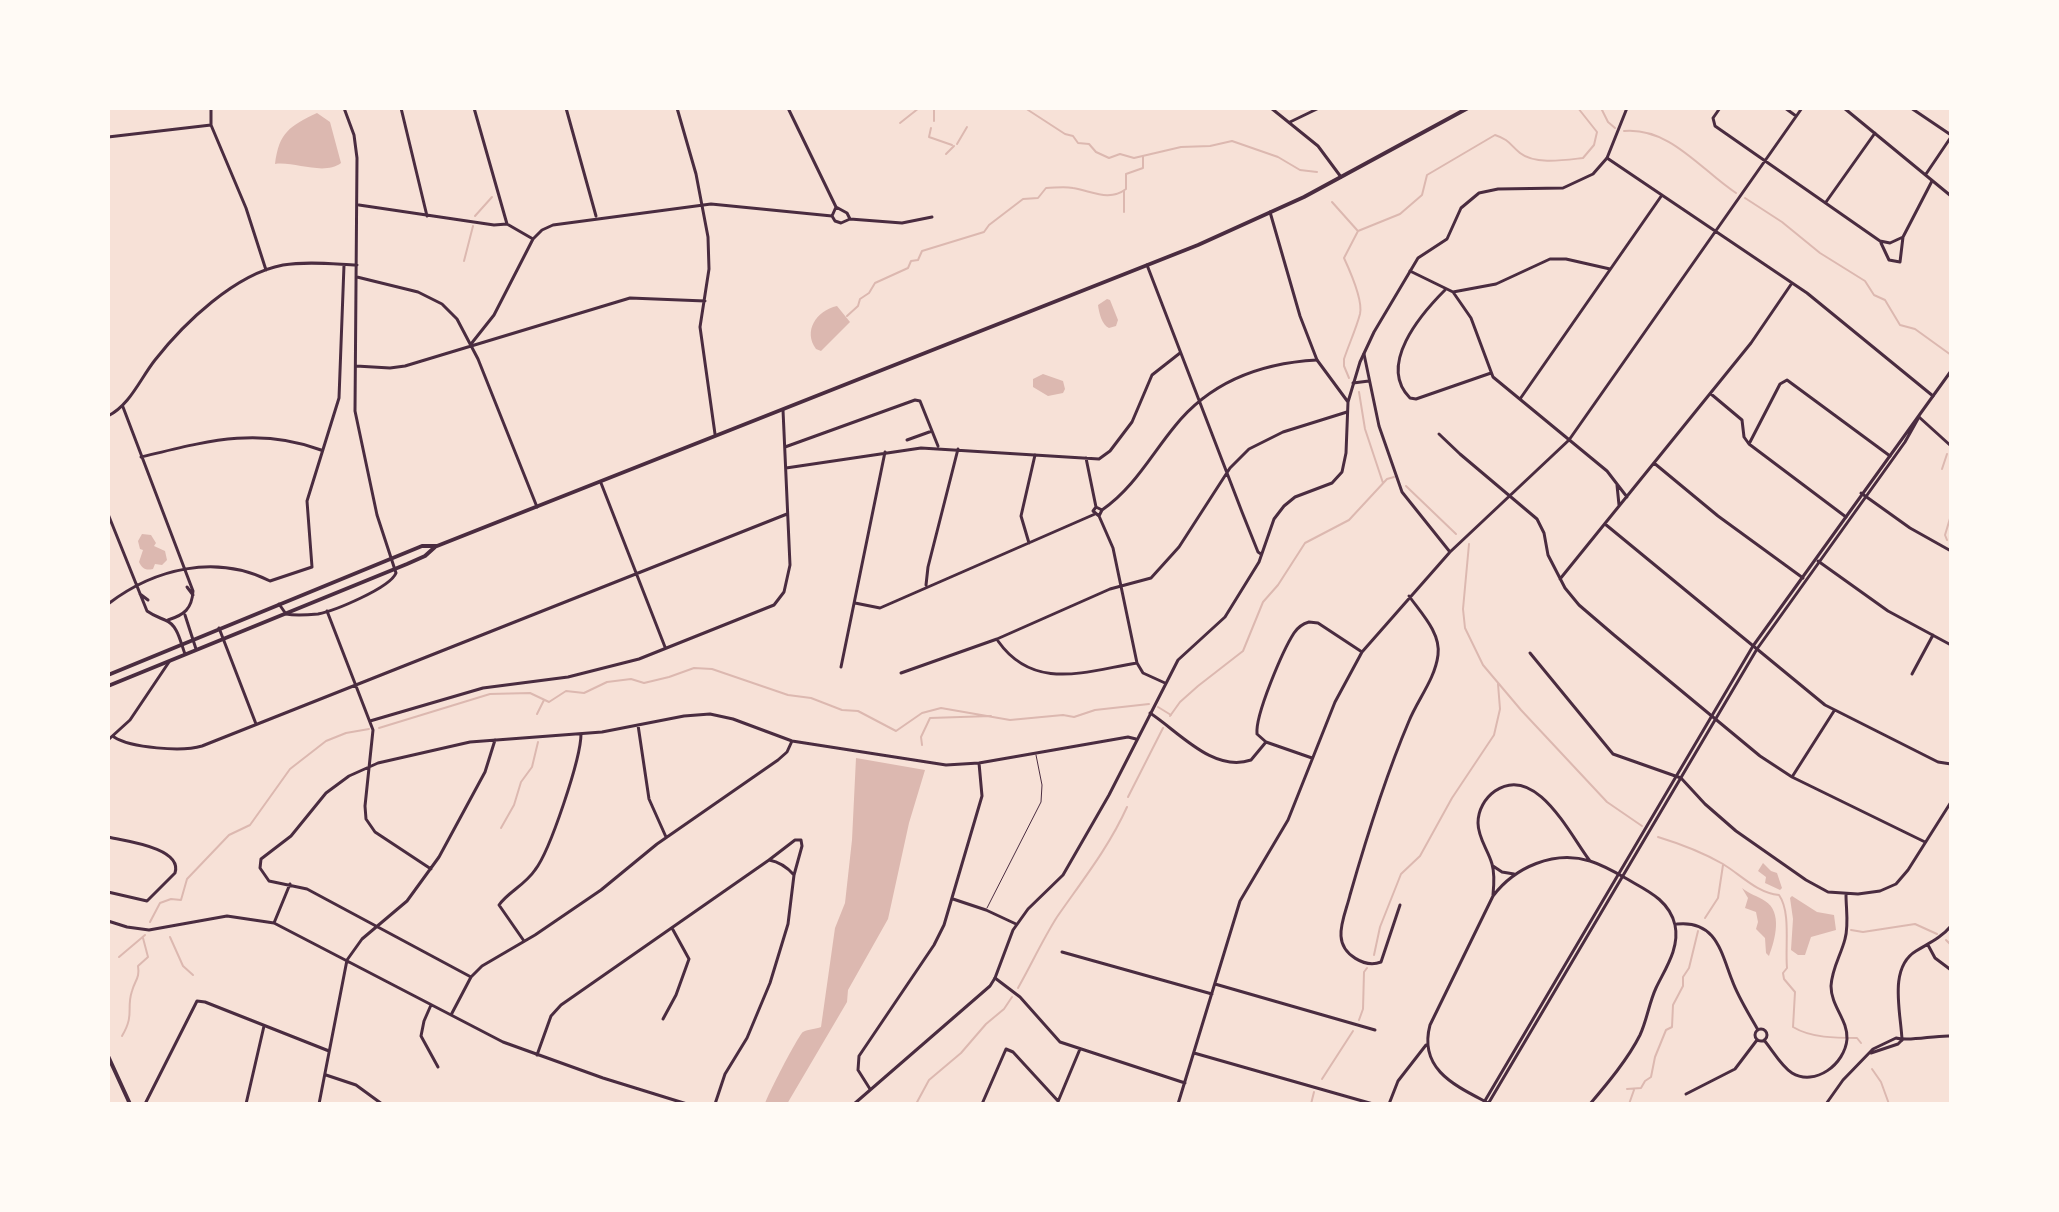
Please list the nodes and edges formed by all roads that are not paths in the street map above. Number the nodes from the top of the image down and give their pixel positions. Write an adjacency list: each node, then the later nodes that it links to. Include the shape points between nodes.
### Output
1 (211, 108): 19 (street)
2 (344, 108): 31 (street, via 356,145)
3 (401, 108): 35 (street)
4 (474, 108): 40 (street)
5 (566, 108): 37 (street)
6 (677, 108): 32 (street)
7 (788, 108): 33 (street)
8 (1271, 108): 18 (street)
9 (1319, 108): 18 (street)
10 (1468, 108): 26 (main road)
11 (1627, 108): 23 (street)
12 (1720, 108): 24 (street, via 1713,124)
13 (1785, 108): 17 (street)
14 (1802, 108): 17 (street)
15 (1844, 108): 20 (street)
16 (1911, 108): 21 (street)
17 (1796, 116): 24 (street)
18 (1289, 123): 26 (street, via 1318,146)
19 (211, 125): 22 (street); 49 (street)
20 (1875, 133): 25 (street); 30 (street)
21 (1951, 136): 25 (street)
22 (108, 137)
23 (1607, 158): 28 (street); 50 (street, via 1593,174 1563,188 1476,194 1461,208 1447,239 1418,258)
24 (1765, 160): 30 (street); 41 (street)
25 (1926, 175): 27 (street)
26 (1341, 177): 34 (main road)
27 (1932, 181): 29 (street); 42 (street)
28 (1662, 195): 41 (street); 48 (street)
29 (1951, 196)
30 (1826, 203): 44 (street)
31 (358, 205): 35 (street); 46 (street)
32 (703, 205): 36 (street); 37 (street); 55 (street, via 709,251)
33 (836, 207): 36 (street); 39 (street)
34 (1270, 212): 47 (main road); 59 (street)
35 (427, 216): 40 (street)
36 (832, 216): 39 (street, via 838,223)
37 (597, 217): 43 (street, via 553,225)
38 (932, 217): 39 (street, via 895,223)
39 (850, 219)
40 (507, 224): 43 (street)
41 (1716, 230): 52 (street); 79 (street)
42 (1903, 237): 44 (street); 44 (street, via 1897,263 1886,256)
43 (533, 239): 56 (street, via 494,315)
44 (1880, 241)
45 (344, 265): 46 (street); 49 (street, via 300,263); 85 (street, via 339,398)
46 (357, 265): 51 (street)
47 (1147, 265): 57 (street); 71 (main road)
48 (1610, 269): 54 (street, via 1550,259 1496,284); 67 (street)
49 (266, 270): 70 (street, via 237,284 180,333)
50 (1410, 271): 53 (street); 58 (street)
51 (357, 277): 56 (street, via 409,289 442,304); 60 (street)
52 (1792, 283): 65 (street); 66 (street)
53 (1446, 289): 54 (street); 62 (street, via 1419,318 1406,342 1398,363 1403,389 1416,399)
54 (1453, 292): 62 (street, via 1471,318)
55 (705, 301): 56 (street, via 630,298); 77 (street, via 701,337)
56 (471, 344): 60 (street, via 397,367); 101 (street)
57 (1180, 353): 68 (street); 90 (street, via 1148,381 1123,437 1101,458)
58 (1364, 354): 63 (street); 64 (street)
59 (1317, 360): 68 (street, via 1252,370); 69 (street)
60 (355, 366): 115 (street, via 360,439)
61 (1951, 371): 66 (street)
62 (1491, 373): 67 (street)
63 (1369, 381): 64 (street); 113 (street, via 1402,492)
64 (1353, 383): 69 (street)
65 (1711, 394): 80 (street, via 1742,420); 92 (street)
66 (1933, 396): 74 (street)
67 (1519, 400): 79 (street)
68 (1199, 402): 94 (street); 104 (street, via 1123,494)
69 (1348, 402): 72 (street)
70 (123, 407): 73 (street); 89 (street)
71 (783, 410): 77 (main road); 82 (street)
72 (1347, 412): 94 (street, via 1272,436 1249,449); 114 (street, via 1342,472 1332,483 1284,506)
73 (108, 416)
74 (1919, 417): 81 (street); 88 (street); 91 (street)
75 (932, 431): 78 (street); 82 (street, via 915,400); 83 (street)
76 (1439, 434): 98 (street)
77 (715, 437): 96 (main road)
78 (907, 440)
79 (1569, 440): 95 (street); 98 (street)
80 (1749, 444): 88 (street, via 1787,380); 108 (street)
81 (1951, 446)
82 (785, 447): 93 (street)
83 (938, 448): 84 (street); 86 (street)
84 (958, 449): 87 (street); 125 (street)
85 (321, 450): 89 (street, via 249,436); 118 (street, via 307,501 310,569 274,581 229,567)
86 (885, 452): 93 (street); 129 (street)
87 (1035, 455): 90 (street); 110 (street, via 1021,516)
88 (1888, 455): 91 (street); 97 (street)
89 (141, 457): 118 (street)
90 (1086, 458): 102 (street)
91 (1893, 458): 100 (street)
92 (1654, 463): 99 (street); 121 (street)
93 (786, 468): 106 (street)
94 (1227, 473): 114 (street); 124 (street, via 1160,570 1146,580)
95 (1616, 481): 99 (street); 103 (street)
96 (601, 483): 101 (main road); 119 (street)
97 (1861, 493): 100 (street); 108 (street)
98 (1509, 495): 113 (street); 122 (street, via 1540,523)
99 (1627, 497): 103 (street)
100 (1866, 497): 108 (street); 112 (street)
101 (537, 507): 111 (main road)
102 (1096, 507): 104 (street); 107 (street)
103 (1618, 507): 109 (street)
104 (1102, 510): 107 (street)
105 (108, 514): 123 (street)
106 (787, 514): 119 (street); 144 (street, via 789,575 778,602)
107 (1097, 515): 110 (street); 124 (street, via 1111,543)
108 (1847, 518): 116 (street)
109 (1605, 524): 122 (street); 145 (street)
110 (1029, 543): 125 (street)
111 (437, 546): 115 (main road); 117 (main road)
112 (1951, 551)
113 (1450, 552): 128 (street)
114 (1262, 555): 158 (street, via 1219,624 1186,650)
115 (392, 558): 117 (street); 131 (main road)
116 (1817, 560): 121 (street); 138 (street, via 1888,611)
117 (396, 568): 132 (street, via 391,581); 135 (main road)
118 (184, 569): 120 (street); 123 (street)
119 (635, 573): 144 (street); 159 (street)
120 (188, 578): 127 (street); 127 (street, via 186,586)
121 (1804, 578): 145 (street)
122 (1560, 579): 163 (street, via 1579,605)
123 (136, 585): 126 (street); 130 (street)
124 (1121, 585): 140 (street); 152 (street)
125 (927, 587): 129 (street, via 880,608)
126 (140, 594): 133 (street); 133 (street)
127 (193, 595): 134 (street)
128 (1409, 596): 147 (street); 199 (street, via 1436,636 1439,652 1359,862 1341,932 1348,953 1372,964 1381,962)
129 (855, 603): 153 (street)
130 (108, 604)
131 (279, 604): 135 (street); 137 (main road)
132 (327, 611): 135 (street); 159 (street)
133 (150, 613): 136 (street)
134 (185, 613): 136 (street); 141 (street)
135 (284, 613): 139 (main road)
136 (168, 620): 142 (street)
137 (219, 628): 139 (street); 141 (main road)
138 (1933, 635): 143 (street); 156 (street)
139 (223, 638): 146 (main road); 166 (street)
140 (997, 639): 152 (street, via 1016,661 1041,673); 155 (street)
141 (192, 640): 142 (main road); 146 (street)
142 (181, 644): 149 (street); 151 (main road)
143 (1951, 645)
144 (666, 648): 165 (street, via 568,677 483,688)
145 (1755, 648): 161 (street); 163 (street); 164 (street)
146 (196, 649): 149 (main road)
147 (1362, 652): 174 (street, via 1318,623 1298,628 1257,722 1257,734); 176 (street)
148 (1530, 653): 180 (street, via 1613,754)
149 (185, 654): 150 (main road)
150 (171, 659): 154 (main road); 169 (street)
151 (140, 661): 154 (main road); 157 (main road)
152 (1137, 663): 158 (street, via 1143,673)
153 (841, 667)
154 (145, 670): 160 (main road)
155 (901, 673)
156 (1912, 674)
157 (108, 675)
158 (1165, 683): 162 (street)
159 (356, 685): 165 (street); 166 (street)
160 (108, 686)
161 (1834, 711): 178 (street); 181 (street)
162 (1150, 713): 171 (street); 174 (street, via 1195,748 1232,762 1251,760)
163 (1711, 716): 164 (street); 180 (street)
164 (1716, 719): 180 (street); 181 (street)
165 (370, 721): 179 (street)
166 (256, 724): 169 (street, via 195,748)
167 (638, 725): 168 (street); 173 (street, via 718,715); 185 (street, via 649,799)
168 (581, 734): 170 (street); 208 (street, via 542,859 499,905)
169 (114, 737): 172 (street)
170 (495, 739): 179 (street); 190 (street, via 485,772)
171 (1136, 739): 175 (street); 203 (street, via 1063,875)
172 (108, 740)
173 (792, 741): 177 (street, via 930,764); 185 (street, via 778,760)
174 (1266, 742): 176 (street)
175 (1036, 753): 177 (street); 200 (lane, via 1041,802)
176 (1313, 758): 215 (street, via 1288,820 1240,901)
177 (979, 763): 198 (street, via 982,796)
178 (1951, 764)
179 (369, 767): 190 (street, via 368,823); 194 (street, via 336,785 291,836 261,859 266,878)
180 (1679, 776): 193 (street); 196 (street, via 1745,838 1820,889)
181 (1792, 777): 186 (street)
182 (1951, 802): 183 (street)
183 (1949, 811): 186 (street)
184 (108, 837): 195 (street, via 168,853 177,867 147,901)
185 (666, 838): 208 (street)
186 (1925, 842): 196 (street, via 1896,884)
187 (769, 860): 192 (street); 192 (street, via 801,840); 207 (street)
188 (1590, 861): 189 (street, via 1542,797 1517,784 1496,790 1481,810 1479,832); 191 (street, via 1551,859); 193 (street)
189 (1493, 866): 191 (street); 197 (street)
190 (431, 869): 206 (street)
191 (1514, 874): 197 (street)
192 (794, 875): 248 (street, via 788,924 770,983)
193 (1621, 875): 204 (street, via 1659,899); 240 (street)
194 (290, 884): 202 (street); 206 (street)
195 (108, 892)
196 (1846, 895): 225 (street, via 1847,931 1831,989 1847,1035 1844,1050 1830,1069 1809,1077 1788,1070)
197 (1493, 896): 227 (street, via 1432,1020)
198 (952, 898): 200 (street); 236 (street, via 934,945 859,1056 858,1070)
199 (1400, 905)
200 (986, 910): 203 (street)
201 (108, 921): 202 (street, via 149,930 234,915)
202 (274, 923): 211 (street)
203 (1016, 924): 214 (street)
204 (1675, 925): 222 (street, via 1697,927 1722,947 1737,992); 254 (street, via 1671,957 1639,1035)
205 (1951, 926): 209 (street)
206 (376, 928): 211 (street); 213 (street)
207 (672, 928): 219 (street, via 689,959); 232 (street, via 554,1011)
208 (525, 942): 213 (street)
209 (1928, 945): 212 (street); 226 (street, via 1910,956 1899,974)
210 (1062, 952): 216 (street)
211 (347, 960): 217 (street); 229 (street)
212 (1951, 970)
213 (471, 977): 218 (street)
214 (995, 978): 228 (street, via 1020,997 1056,1039); 236 (street)
215 (1215, 984): 216 (street); 221 (street)
216 (1212, 994): 230 (street)
217 (431, 1005): 218 (street); 233 (street, via 421,1036)
218 (451, 1015): 232 (street)
219 (663, 1019)
220 (265, 1025): 229 (street); 242 (street, via 197,1001); 243 (street)
221 (1375, 1030)
222 (1758, 1030): 224 (street); 225 (street, via 1766,1033)
223 (1951, 1036): 226 (street)
224 (1757, 1040): 225 (street); 237 (street, via 1739,1067)
225 (1764, 1040)
226 (1902, 1040): 255 (street, via 1871,1053)
227 (1426, 1045): 240 (street, via 1442,1074); 253 (street, via 1398,1081)
228 (1080, 1049): 235 (street); 239 (street)
229 (329, 1051): 234 (street)
230 (1194, 1053): 235 (street); 252 (street)
231 (108, 1056): 241 (main road)
232 (537, 1056): 238 (street)
233 (438, 1067)
234 (325, 1075): 244 (street); 245 (street, via 356,1085)
235 (1185, 1083): 251 (street)
236 (870, 1089): 249 (street)
237 (1686, 1094)
238 (665, 1098): 246 (street); 247 (street)
239 (1057, 1103): 250 (street, via 1006,1049)
240 (1487, 1103)
241 (130, 1104)
242 (145, 1104)
243 (246, 1104)
244 (319, 1104)
245 (382, 1104)
246 (662, 1104)
247 (687, 1104)
248 (715, 1104)
249 (854, 1104)
250 (982, 1104)
251 (1178, 1104)
252 (1373, 1104)
253 (1389, 1104)
254 (1590, 1104)
255 (1826, 1104)

